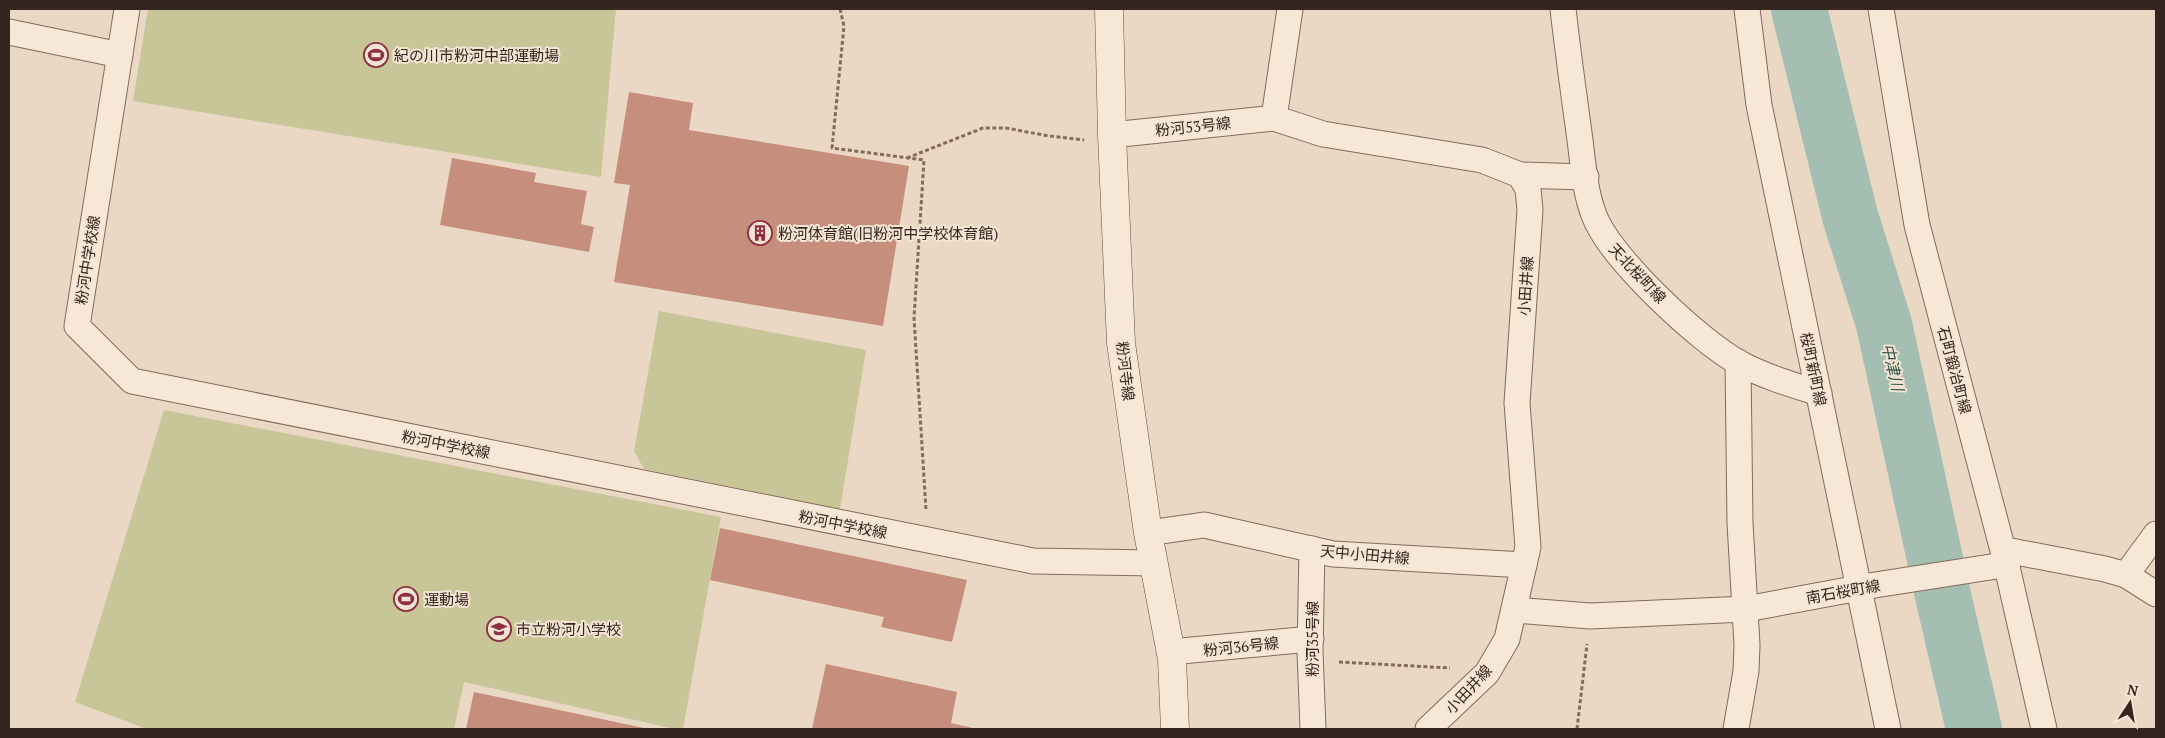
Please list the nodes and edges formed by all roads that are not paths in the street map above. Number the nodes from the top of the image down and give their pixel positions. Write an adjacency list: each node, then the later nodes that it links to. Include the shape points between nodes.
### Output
1 (127, 9): 8 (street, 粉河中学校線)
2 (1109, 9): 10 (main road, 粉河寺線)
3 (1290, 9): 9 (street)
4 (1563, 9): 12 (street, 天北桜町線)
5 (1747, 9): 14 (street, 桜町新町線, via 1759,105)
6 (1881, 9): 19 (street, 石町鍛冶町線, via 1917,225)
7 (9, 32): 8 (street)
8 (120, 55): 18 (street, 粉河中学校線, via 77,326 132,381 1032,561)
9 (1274, 118): 10 (street, 粉河53号線); 11 (street, via 1323,134 1482,160)
10 (1112, 139): 15 (main road, 粉河寺線, via 1121,344)
11 (1520, 175): 12 (street); 20 (street, 小田井線, via 1528,188 1530,210 1517,403 1528,547)
12 (1586, 177): 13 (street, 天北桜町線, via 1593,214 1613,250 1664,302)
13 (1738, 362): 14 (street, 天北桜町線, via 1780,381); 24 (street, via 1740,523)
14 (1819, 393): 22 (street, 桜町新町線)
15 (1148, 533): 17 (street, 天中小田井線, via 1204,525); 18 (main road, 粉河寺線)
16 (2156, 534): 21 (street)
17 (1312, 549): 20 (street, 天中小田井線, via 1333,554); 26 (street, 粉河35号線)
18 (1154, 562): 27 (main road, 粉河寺線)
19 (2001, 562): 21 (street, 南石桜町線, via 2011,551); 22 (street, 南石桜町線); 33 (street, 石町鍛冶町線)
20 (1524, 565): 25 (street, 小田井線)
21 (2126, 576): 23 (street, 南石桜町線)
22 (1867, 586): 24 (street, 南石桜町線); 32 (street, 桜町新町線)
23 (2156, 594)
24 (1746, 609): 25 (street, 南石桜町線, via 1590,616); 31 (street, via 1746,671)
25 (1515, 610): 30 (street, 小田井線, via 1506,639 1487,673)
26 (1311, 649): 27 (street, 粉河36号線); 29 (street, 粉河35号線)
27 (1170, 652): 28 (main road, 粉河寺線)
28 (1175, 729)
29 (1313, 729)
30 (1428, 729)
31 (1736, 729)
32 (1888, 729)
33 (2044, 729)

